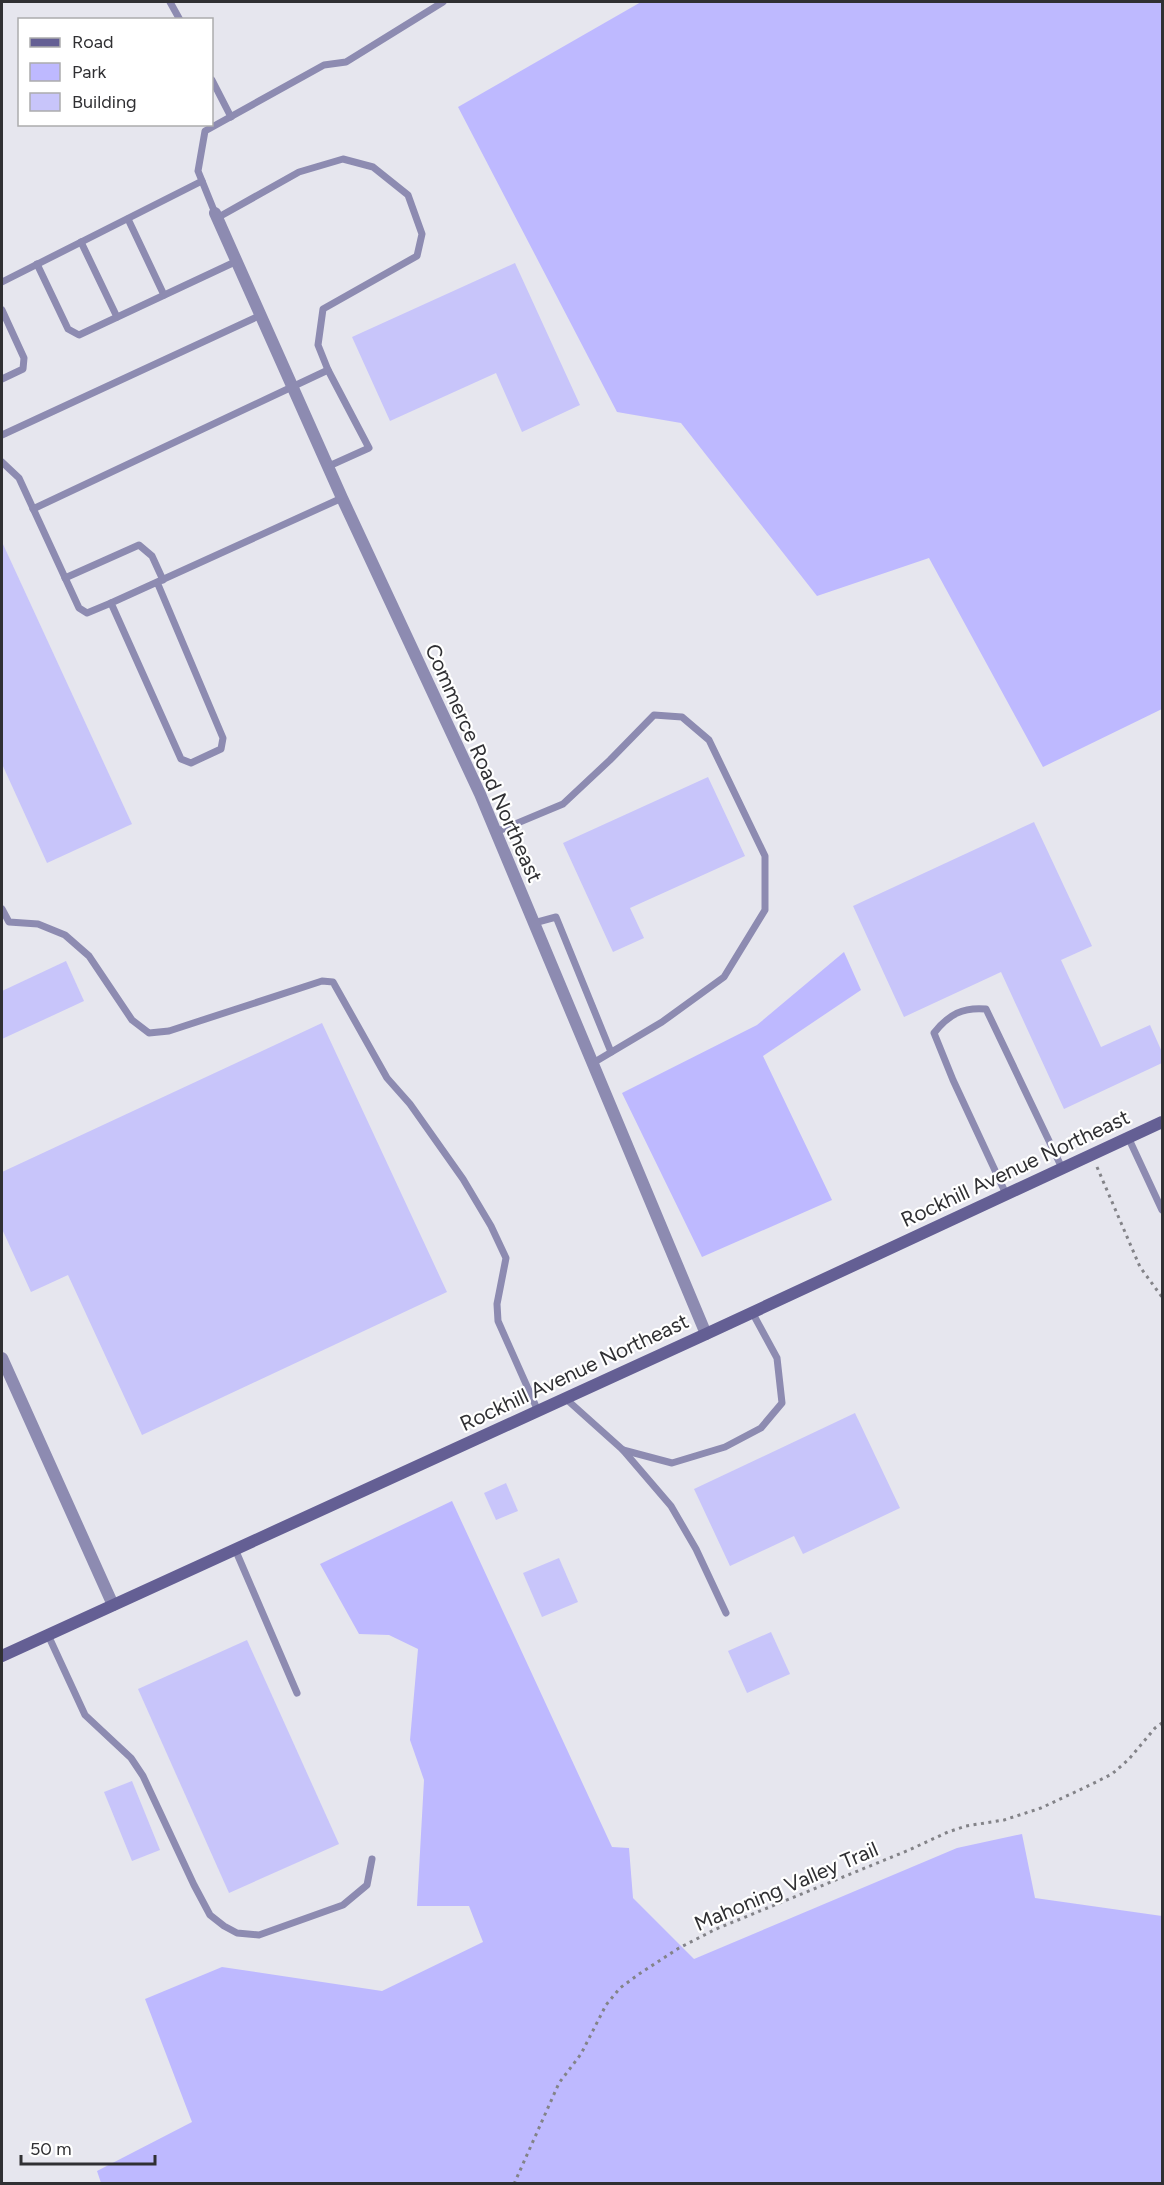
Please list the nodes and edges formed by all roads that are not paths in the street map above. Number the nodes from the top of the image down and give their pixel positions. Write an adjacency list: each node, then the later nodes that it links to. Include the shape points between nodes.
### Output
1 (170, 2): 3 (lane)
2 (443, 2): 5 (lane, via 346,62 324,65)
3 (179, 18)
4 (213, 82): 5 (lane)
5 (231, 117): 6 (lane, via 205,131 198,171)
6 (202, 181): 7 (lane); 8 (lane)
7 (216, 216): 10 (street, Commerce Road Northeast); 17 (lane, via 299,172 343,159 373,167 408,195 422,234 417,256 323,309 318,345)
8 (128, 219): 9 (lane); 13 (lane)
9 (81, 242): 11 (lane); 16 (lane)
10 (237, 261): 13 (lane); 15 (street, Commerce Road Northeast)
11 (36, 264): 12 (lane); 16 (lane, via 68,329 79,335)
12 (2, 282)
13 (164, 295): 16 (lane)
14 (2, 310): 18 (lane, via 24,358 23,369)
15 (261, 315): 19 (street, Commerce Road Northeast); 20 (lane)
16 (117, 317)
17 (328, 370): 19 (lane); 22 (lane, via 369,448)
18 (2, 380)
19 (293, 387): 22 (street, Commerce Road Northeast); 24 (lane)
20 (2, 435)
21 (2, 462): 24 (lane, via 19,478)
22 (328, 466): 23 (street, Commerce Road Northeast)
23 (342, 498): 26 (lane); 28 (street, Commerce Road Northeast)
24 (33, 509): 25 (lane)
25 (65, 578): 26 (lane, via 139,545 152,556); 27 (lane, via 79,608 87,613)
26 (160, 581): 27 (lane); 27 (lane, via 223,738 221,749 191,764 181,759)
27 (111, 603)
28 (496, 832): 30 (street, Commerce Road Northeast); 31 (lane, via 563,804 654,715 682,717 709,740 765,856 765,910 724,977 662,1022)
29 (2, 909): 42 (lane, via 9,922 39,924 65,935 89,956 132,1020 149,1033 169,1031 322,981 333,982 387,1078 417,1113 491,1226 506,1258 497,1304 498,1321)
30 (534, 923): 31 (lane, via 556,917); 32 (street, Commerce Road Northeast)
31 (611, 1052): 32 (lane)
32 (593, 1063): 39 (street, Commerce Road Northeast)
33 (1162, 1122): 34 (street, Rockhill Avenue Northeast)
34 (1128, 1137): 35 (street, Rockhill Avenue Northeast); 37 (lane)
35 (1062, 1168): 36 (street, Rockhill Avenue Northeast); 36 (lane, via 986,1009 971,1007 945,1019 934,1033)
36 (1006, 1194): 38 (street, Rockhill Avenue Northeast)
37 (1162, 1210)
38 (752, 1312): 39 (street, Rockhill Avenue Northeast); 43 (lane, via 777,1358 782,1403 761,1428 725,1447 672,1463)
39 (706, 1334): 41 (street, Rockhill Avenue Northeast)
40 (2, 1358): 45 (street)
41 (565, 1398): 42 (street, Rockhill Avenue Northeast); 43 (lane)
42 (538, 1411): 44 (street, Rockhill Avenue Northeast)
43 (623, 1450): 46 (lane, via 671,1506)
44 (235, 1549): 45 (street, Rockhill Avenue Northeast); 49 (lane)
45 (113, 1605): 47 (street, Rockhill Avenue Northeast)
46 (726, 1613)
47 (48, 1635): 48 (street, Rockhill Avenue Northeast); 50 (lane, via 85,1715 131,1758 143,1776 210,1915 224,1926 237,1933 259,1935 343,1905 367,1885)
48 (2, 1656)
49 (297, 1693)
50 (372, 1859)

